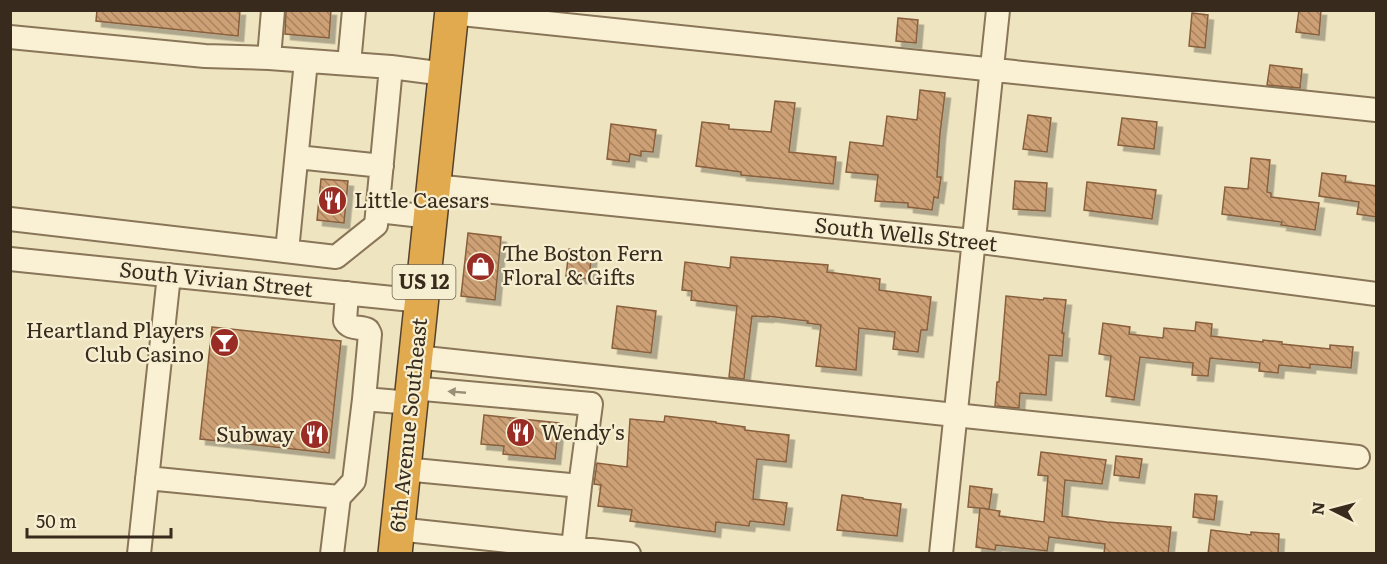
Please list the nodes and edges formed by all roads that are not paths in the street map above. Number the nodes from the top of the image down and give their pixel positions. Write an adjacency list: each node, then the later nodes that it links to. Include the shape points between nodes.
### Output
1 (273, 10): 6 (street)
2 (354, 10): 8 (street)
3 (998, 10): 10 (street)
4 (452, 12): 10 (street); 11 (highway, 6th Avenue Southeast / US 12)
5 (10, 37): 6 (street, via 205,56)
6 (269, 58): 7 (street)
7 (306, 61): 8 (street); 13 (street)
8 (349, 64): 9 (street)
9 (392, 67): 11 (street); 14 (street)
10 (991, 70): 12 (street); 18 (street)
11 (446, 74): 15 (highway, 6th Avenue Southeast / US 12)
12 (1377, 110)
13 (297, 157): 14 (street); 20 (street)
14 (382, 166): 16 (street)
15 (433, 202): 16 (street, South Wells Street); 18 (street, South Wells Street); 27 (highway, 6th Avenue Southeast / US 12)
16 (378, 211): 21 (street, via 376,225)
17 (10, 219): 19 (street)
18 (973, 241): 26 (street, South Wells Street); 31 (street)
19 (210, 242): 20 (street); 24 (street)
20 (287, 251): 21 (street)
21 (336, 257): 25 (street)
22 (10, 259): 23 (street, South Vivian Street)
23 (169, 275): 24 (street, South Vivian Street); 35 (street)
24 (207, 279): 25 (street, South Vivian Street)
25 (340, 292): 27 (street, South Vivian Street); 30 (street, via 346,324 370,334)
26 (1377, 294)
27 (422, 301): 28 (highway, 6th Avenue Southeast / US 12)
28 (413, 383): 29 (street, one-way to 28); 30 (street); 31 (street); 33 (highway, 6th Avenue Southeast / US 12)
29 (488, 394): 34 (street, via 516,408 571,414 579,420 581,429 579,445 565,468 556,472 505,469); 36 (street, via 591,404)
30 (364, 399): 37 (street, via 354,481)
31 (955, 416): 32 (street); 46 (street)
32 (1358, 457)
33 (404, 469): 34 (street); 38 (highway, 6th Avenue Southeast / US 12)
34 (481, 476): 36 (street)
35 (147, 478): 37 (street); 42 (street)
36 (580, 486): 41 (street)
37 (339, 497): 44 (street)
38 (396, 541): 39 (street)
39 (454, 544): 40 (street)
40 (525, 548): 41 (street)
41 (561, 549): 45 (street)
42 (139, 553): 43 (street)
43 (146, 554)
44 (332, 554)
45 (629, 554)
46 (941, 554)

